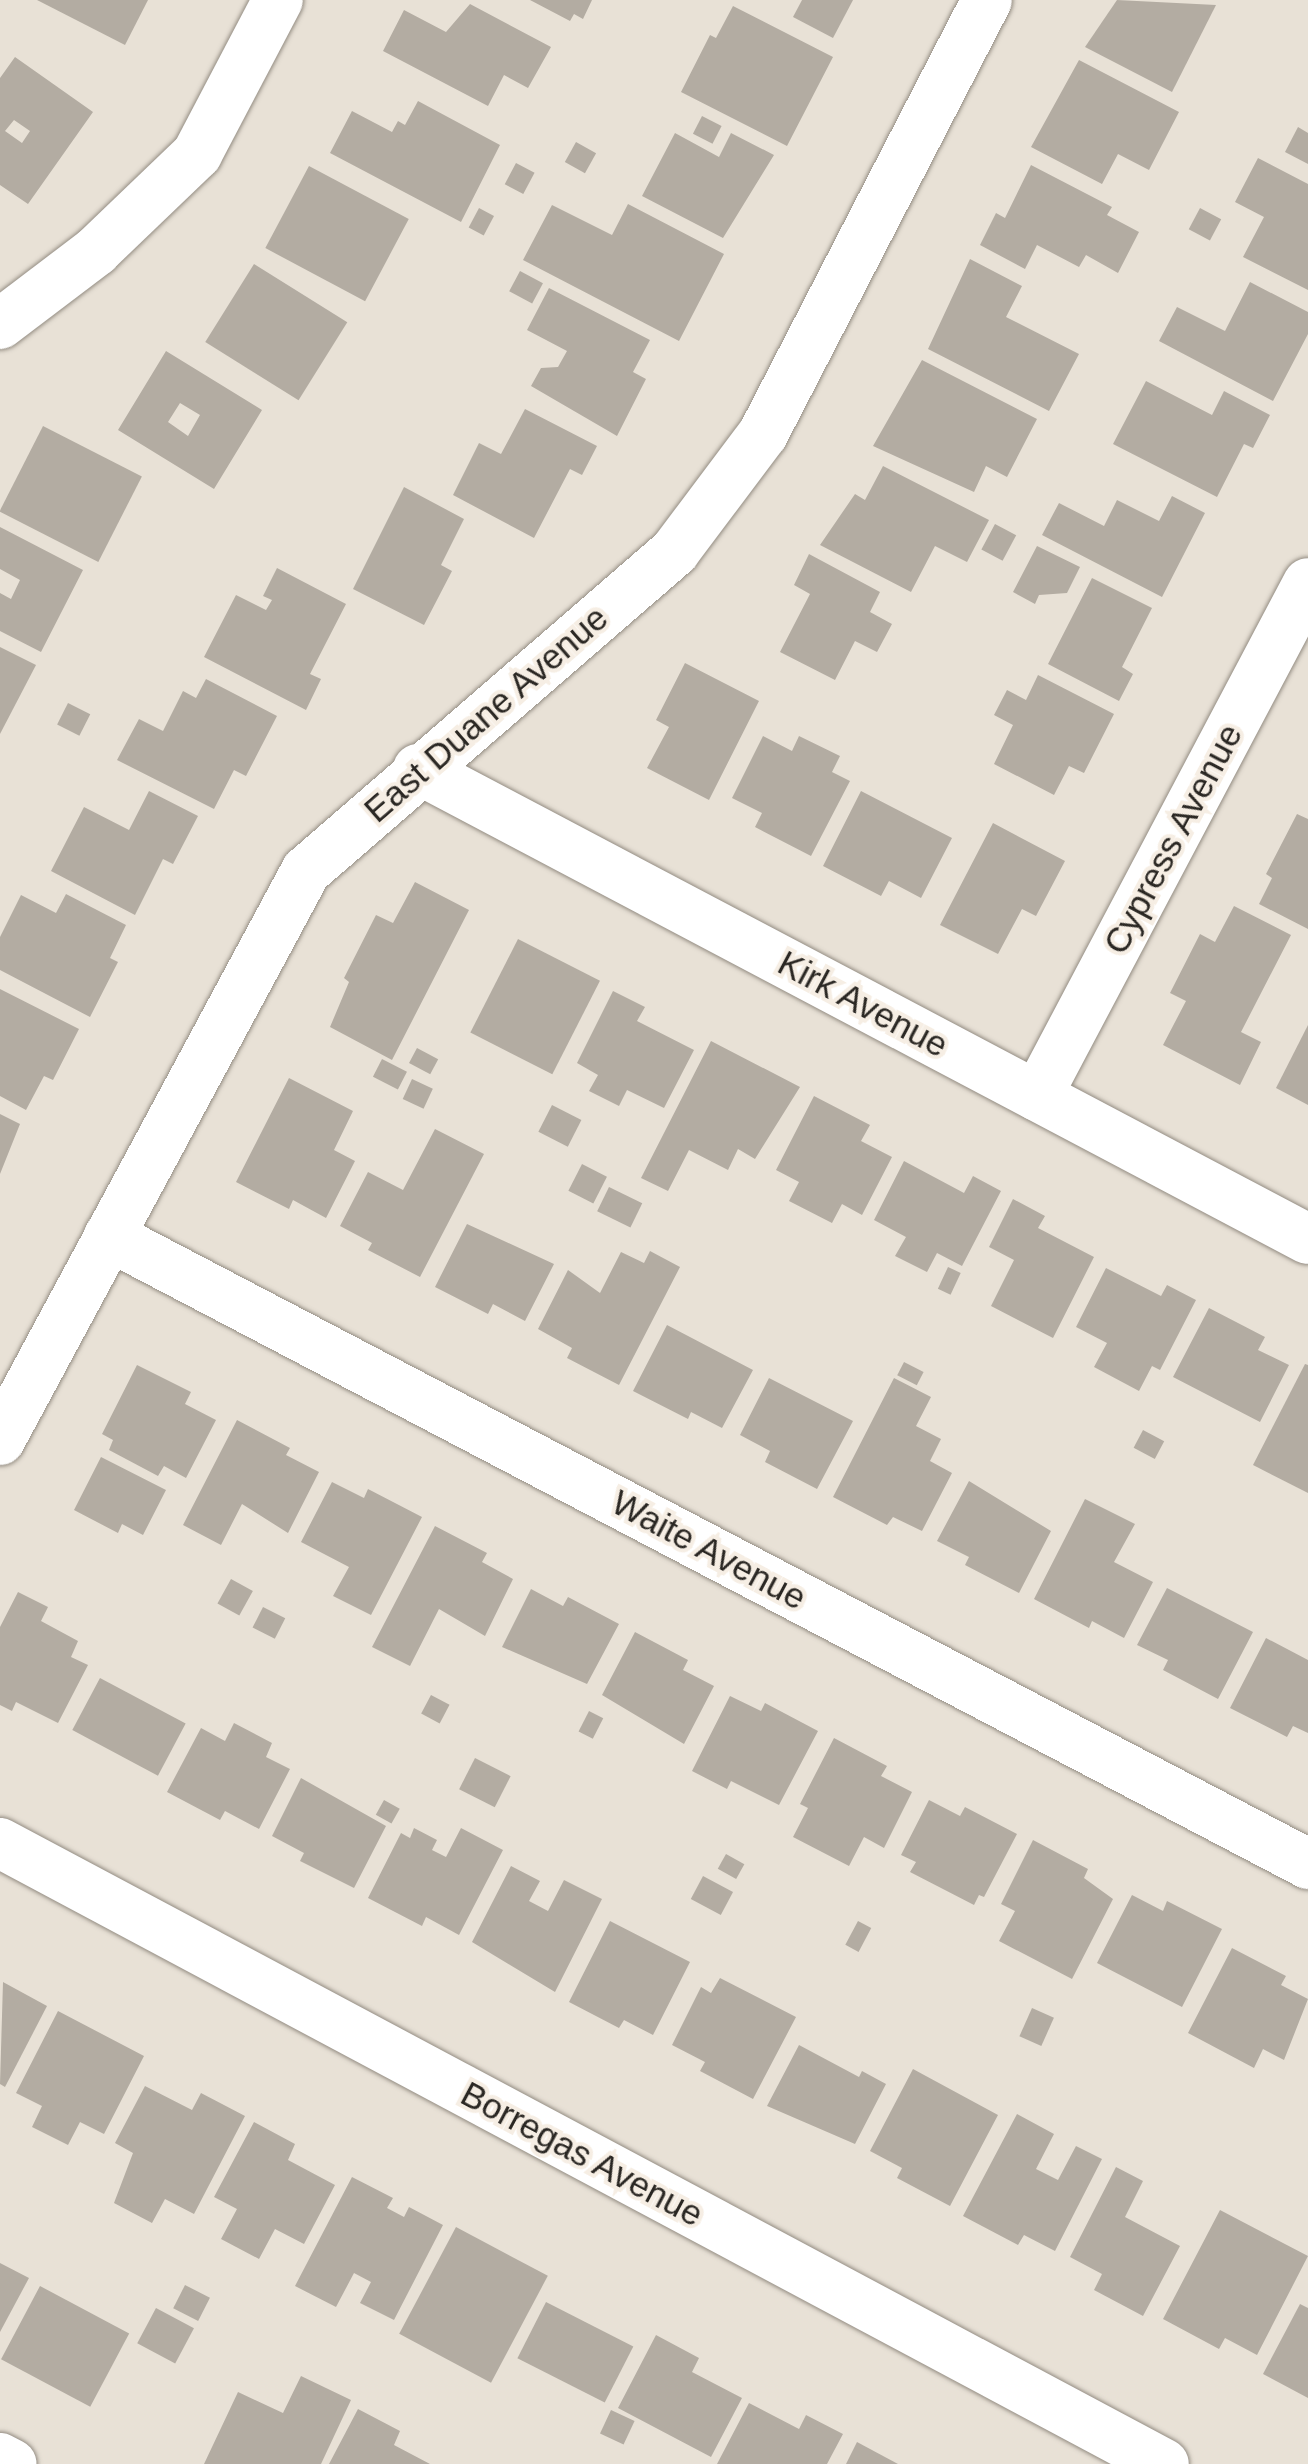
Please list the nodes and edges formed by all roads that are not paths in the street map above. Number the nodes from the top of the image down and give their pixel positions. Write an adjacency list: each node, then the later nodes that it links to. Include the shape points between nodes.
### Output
1 (278, 0): 3 (street, via 198,154 96,251)
2 (987, 0): 5 (street, East Duane Avenue, via 763,434 675,551)
3 (0, 324)
4 (1308, 583): 6 (street, Cypress Avenue)
5 (418, 769): 6 (street, Kirk Avenue); 7 (street, East Duane Avenue, via 306,872)
6 (1037, 1096): 8 (street, Kirk Avenue)
7 (108, 1236): 9 (street, East Duane Avenue); 11 (street, Waite Avenue)
8 (1308, 1239)
9 (0, 1440)
10 (0, 1843): 14 (street, Borregas Avenue)
11 (1308, 1864)
12 (0, 2458): 13 (street)
13 (12, 2464)
14 (1164, 2464)

